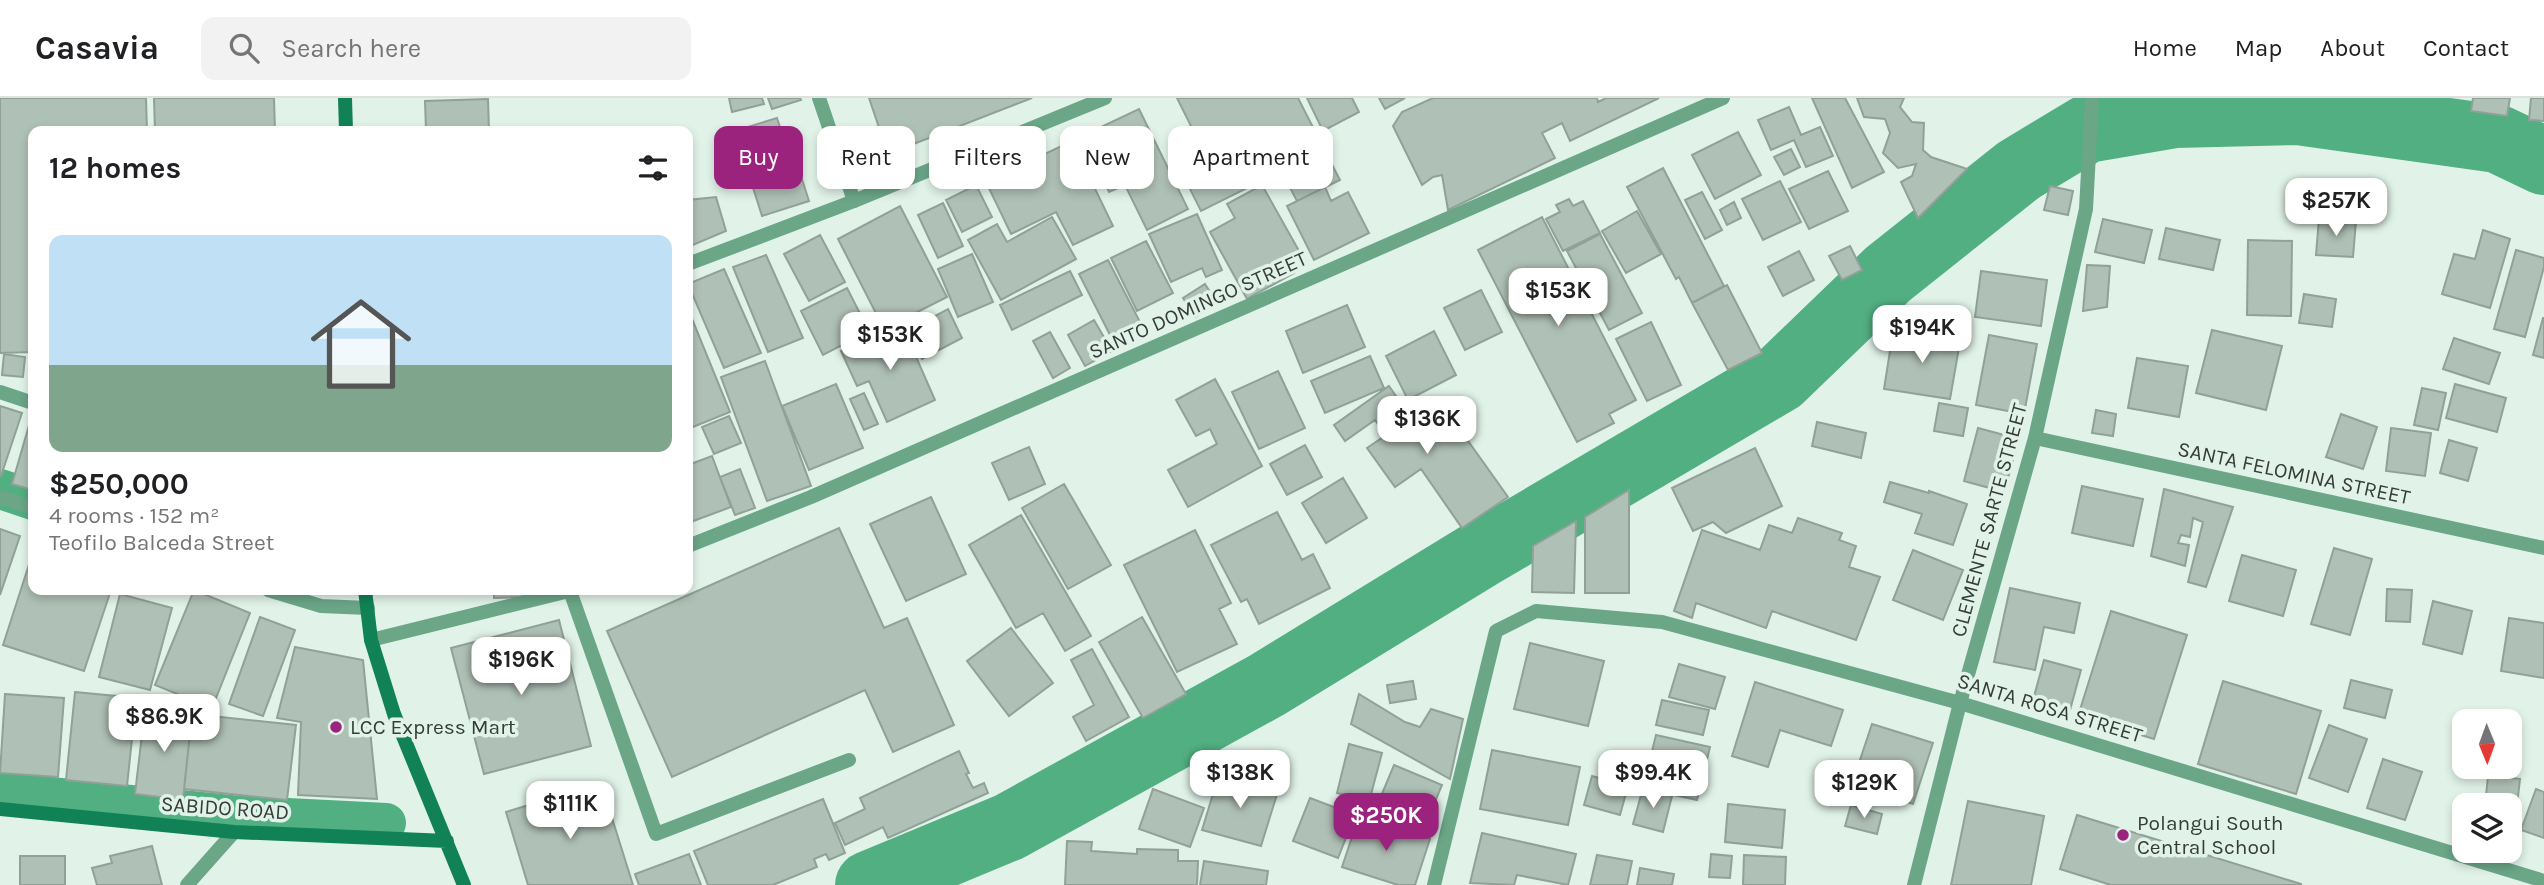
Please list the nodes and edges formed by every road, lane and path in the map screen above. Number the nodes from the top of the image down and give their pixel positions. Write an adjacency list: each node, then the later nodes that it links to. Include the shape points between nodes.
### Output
1 (345, 98): 6 (main road)
2 (819, 98): 7 (street)
3 (1105, 98): 7 (street)
4 (1723, 98): 14 (street, SANTO DOMINGO STREET)
5 (2092, 103): 11 (street, CLEMENTE SARTE STREET, via 2086,209)
6 (346, 126)
7 (854, 201): 8 (street)
8 (693, 262)
9 (0, 392): 10 (street)
10 (28, 401)
11 (2035, 438): 15 (street, SANTA FELOMINA STREET); 22 (street, CLEMENTE SARTE STREET)
12 (0, 497): 13 (street)
13 (28, 506)
14 (693, 545)
15 (2544, 548)
16 (284, 595): 20 (street, via 321,607)
17 (366, 595): 20 (main road)
18 (551, 595): 21 (street)
19 (573, 595): 23 (street, via 656,834)
20 (368, 608): 21 (main road)
21 (371, 640): 26 (main road, via 394,715)
22 (1960, 703): 27 (street, SANTA ROSA STREET); 30 (street, SANTA ROSA STREET, via 1662,622 1536,611 1496,631); 31 (street, CLEMENTE SARTE STREET)
23 (849, 760)
24 (0, 809): 25 (main road, SABIDO ROAD)
25 (234, 832): 26 (main road, SABIDO ROAD); 28 (street)
26 (447, 841): 29 (main road)
27 (2544, 881)
28 (187, 885)
29 (464, 885)
30 (1434, 885)
31 (1914, 885)

